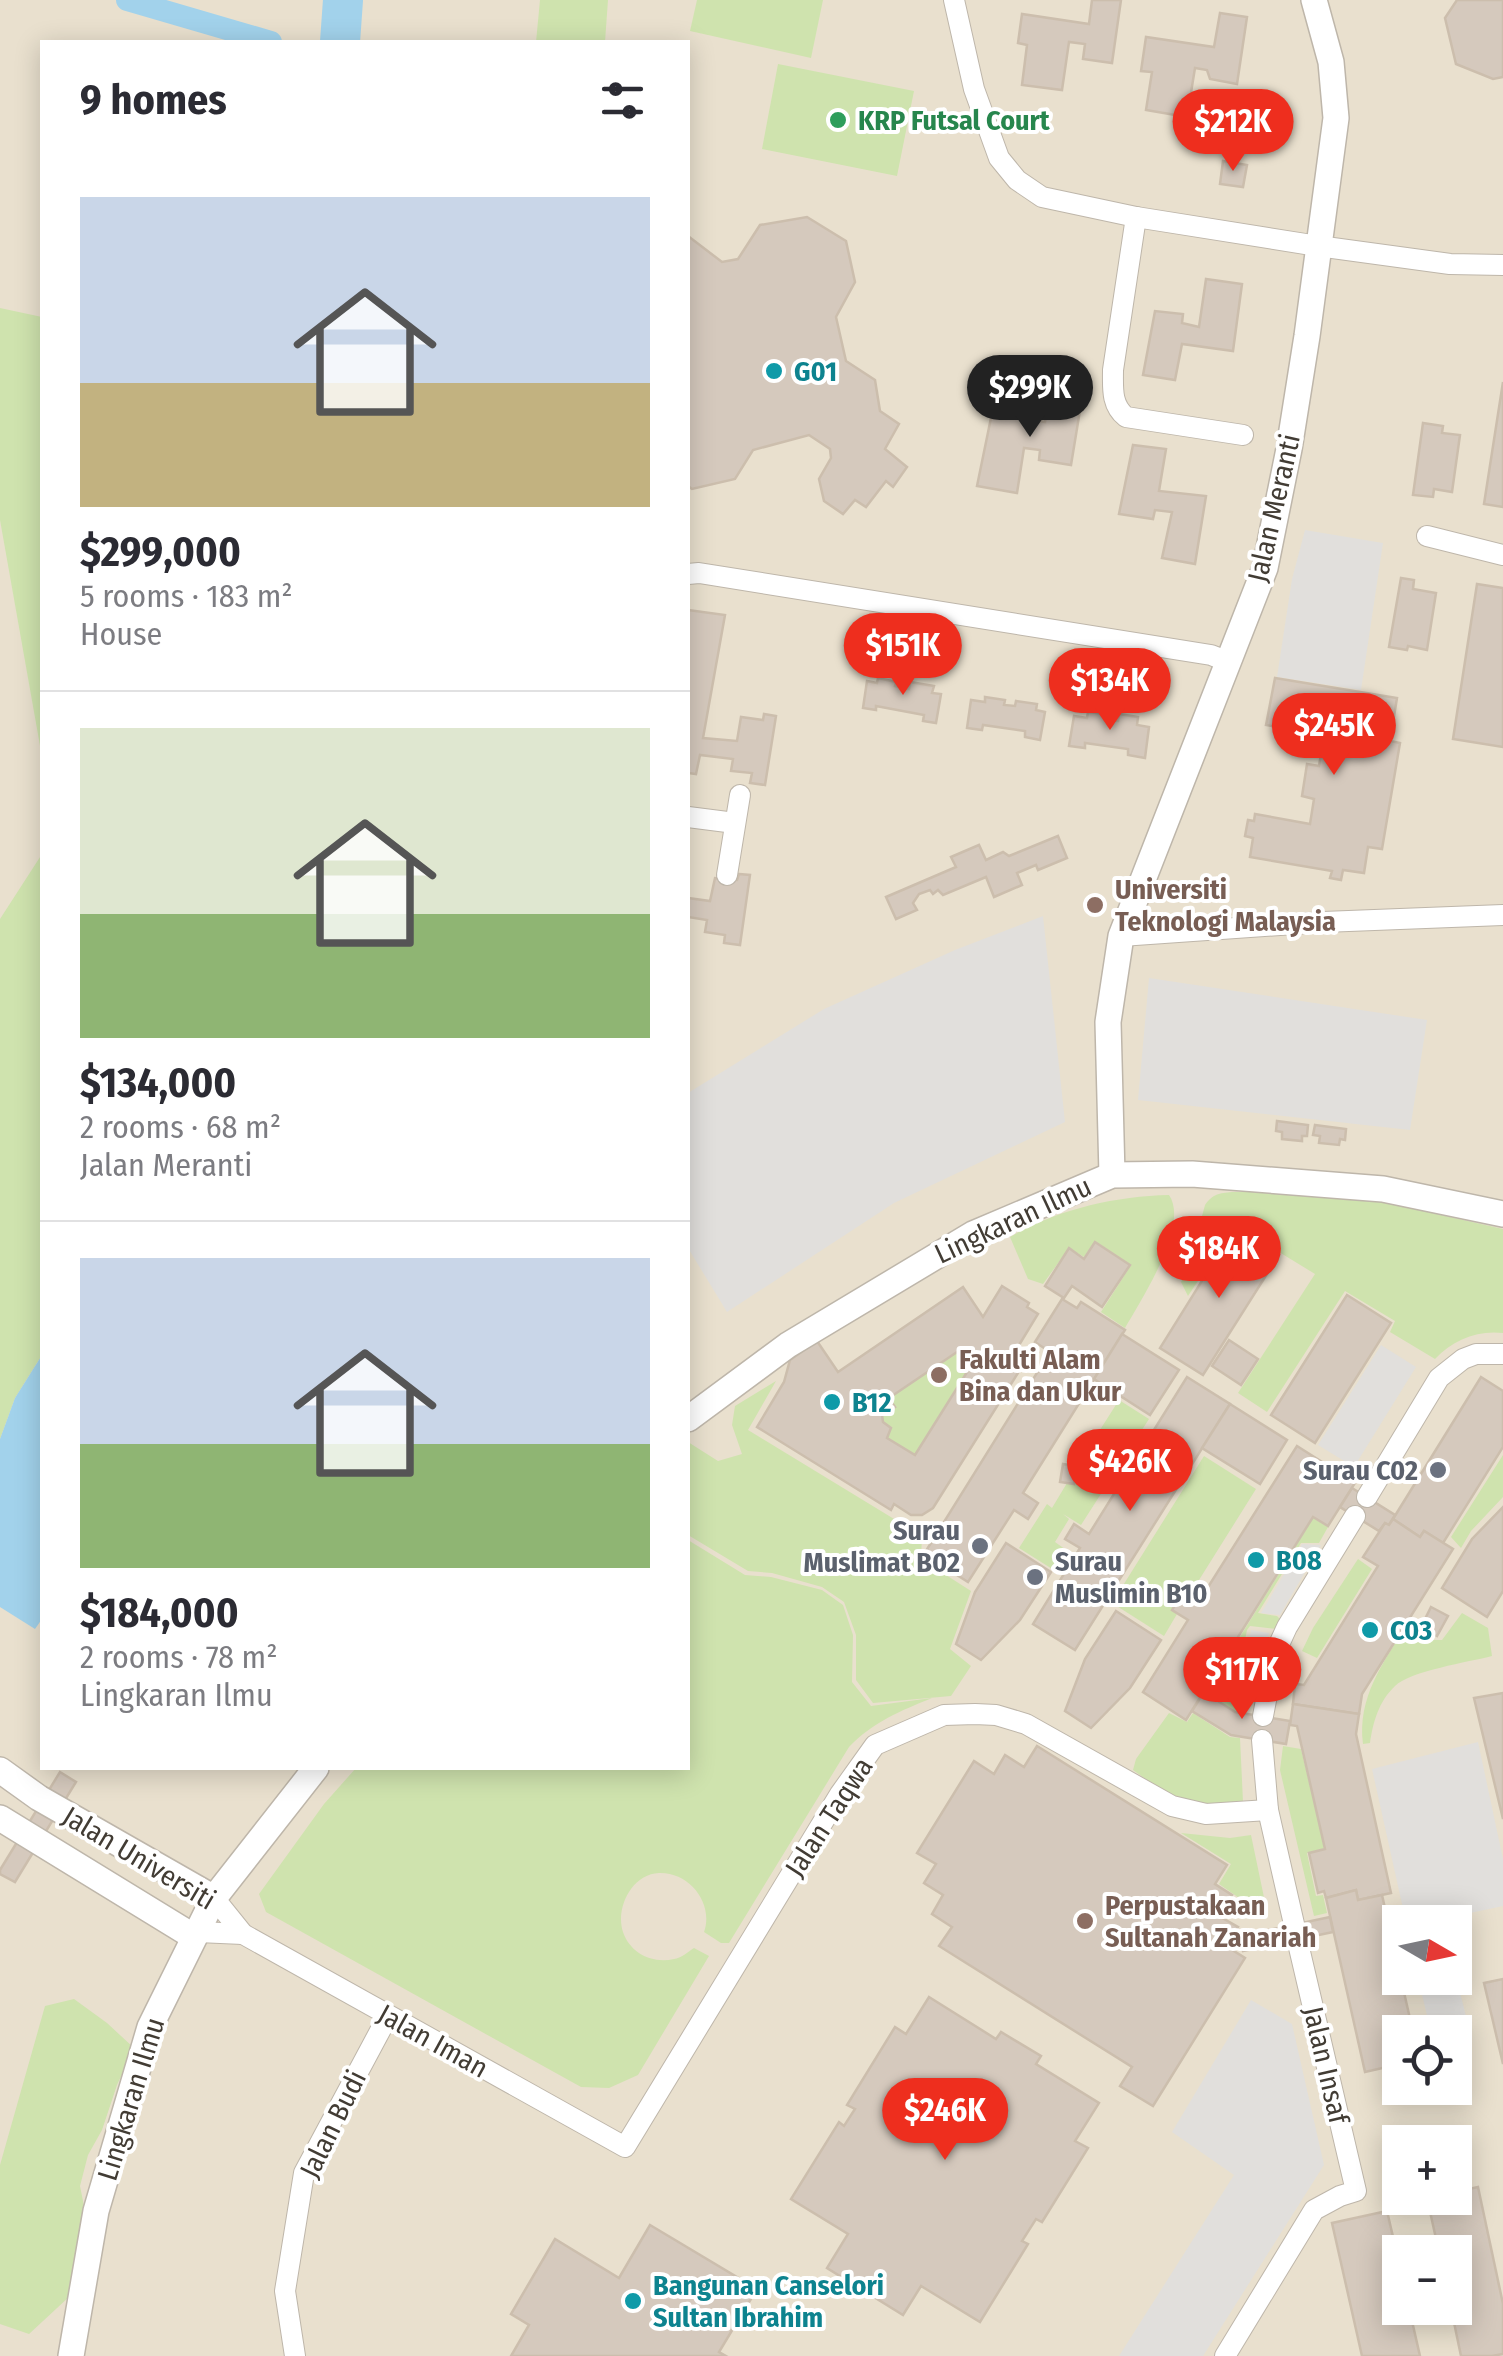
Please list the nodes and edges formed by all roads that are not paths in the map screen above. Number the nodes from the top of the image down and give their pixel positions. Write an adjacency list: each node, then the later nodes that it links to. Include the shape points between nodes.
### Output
1 (954, 0): 3 (street, via 984,120 998,158 1016,180 1042,197)
2 (1314, 0): 4 (street, Jalan Meranti, via 1332,62 1336,118)
3 (1136, 217): 4 (street); 6 (street, via 1113,370 1118,410 1126,417)
4 (1318, 246): 5 (street); 10 (street, Jalan Meranti, via 1272,541)
5 (1503, 265)
6 (1243, 435)
7 (1427, 536): 8 (street)
8 (1503, 555)
9 (690, 574): 10 (street)
10 (1229, 662): 16 (street, Jalan Meranti)
11 (740, 795): 13 (street)
12 (690, 818): 13 (street)
13 (735, 824): 14 (street)
14 (726, 875)
15 (1503, 915): 16 (street)
16 (1122, 936): 17 (street, Jalan Meranti, via 1108,1022)
17 (1112, 1175): 18 (street, Lingkaran Ilmu, via 1192,1174 1383,1189); 20 (street, Lingkaran Ilmu, via 973,1234 788,1345)
18 (1503, 1214)
19 (1503, 1354): 21 (street, via 1476,1354 1439,1378)
20 (690, 1418)
21 (1367, 1496)
22 (1355, 1516): 23 (street, via 1275,1652)
23 (1263, 1716)
24 (1262, 1740): 27 (street, Jalan Insaf)
25 (0, 1770): 29 (street, Jalan Universiti)
26 (314, 1770): 29 (street, Lingkaran Ilmu)
27 (1268, 1810): 33 (street, Jalan Taqwa, via 1206,1814 1172,1806 1026,1724 996,1716 944,1715 875,1746); 36 (street, Jalan Insaf, via 1356,2191 1314,2210)
28 (0, 1818): 30 (street, Jalan Universiti, via 186,1932)
29 (214, 1898): 30 (street, Lingkaran Ilmu); 31 (street, Jalan Universiti)
30 (198, 1932): 31 (street, Jalan Universiti); 34 (street, Lingkaran Ilmu, via 150,2027 96,2211)
31 (243, 1934): 32 (street, Jalan Iman)
32 (388, 2016): 33 (street, Jalan Iman); 35 (street, Jalan Budi, via 304,2173 285,2291)
33 (625, 2147)
34 (71, 2356)
35 (295, 2356)
36 (1225, 2356)

